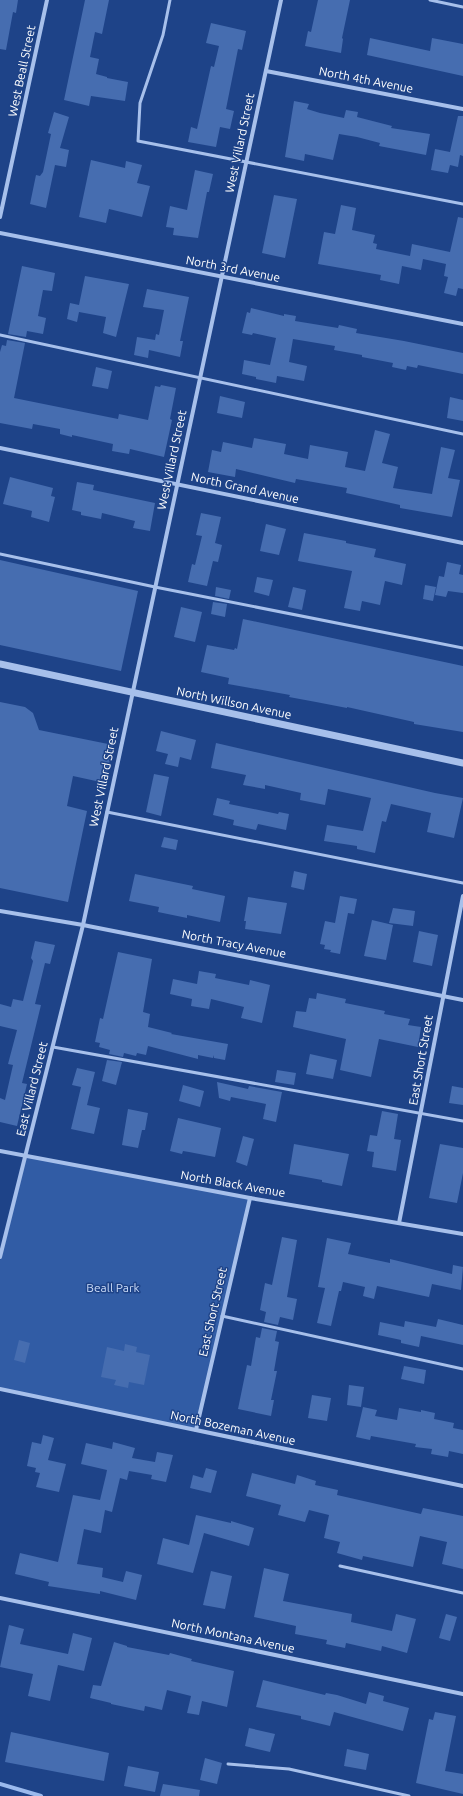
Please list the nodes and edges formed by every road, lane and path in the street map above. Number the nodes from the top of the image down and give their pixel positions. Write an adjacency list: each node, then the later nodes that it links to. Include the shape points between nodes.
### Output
1 (47, 0): 10 (street, West Beall Street)
2 (170, 0): 8 (lane, via 163,35 140,103 138,141)
3 (281, 0): 6 (street, West Villard Street)
4 (430, 0): 5 (lane)
5 (463, 6)
6 (266, 71): 7 (street, North 4th Avenue); 8 (street, West Villard Street)
7 (463, 109)
8 (246, 163): 9 (lane); 12 (street, West Villard Street)
9 (463, 204)
10 (0, 217)
11 (0, 233): 12 (street, North 3rd Avenue)
12 (222, 277): 13 (street, North 3rd Avenue); 15 (street, West Villard Street)
13 (463, 324)
14 (0, 335): 15 (lane)
15 (200, 377): 16 (lane); 18 (street, West Villard Street)
16 (463, 434)
17 (0, 448): 18 (street, North Grand Avenue)
18 (177, 484): 19 (street, North Grand Avenue); 21 (street, West Villard Street)
19 (463, 543)
20 (0, 554): 21 (lane)
21 (155, 587): 22 (lane); 24 (street, West Villard Street)
22 (463, 648)
23 (0, 664): 24 (street, North Willson Avenue)
24 (133, 692): 25 (street, North Willson Avenue); 26 (street, West Villard Street)
25 (463, 763)
26 (107, 812): 27 (lane); 30 (street, West Villard Street)
27 (463, 883)
28 (463, 896): 31 (street, East Short Street)
29 (0, 911): 30 (street, North Tracy Avenue)
30 (83, 925): 31 (street, North Tracy Avenue); 33 (street, East Villard Street)
31 (443, 996): 32 (street, North Tracy Avenue); 34 (street, East Short Street)
32 (463, 1000)
33 (53, 1048): 34 (lane); 37 (street, East Villard Street)
34 (421, 1114): 35 (lane); 39 (street, East Short Street)
35 (463, 1121)
36 (0, 1151): 37 (street, North Black Avenue)
37 (26, 1156): 38 (street, North Black Avenue); 41 (street, East Villard Street)
38 (250, 1198): 39 (street, North Black Avenue); 42 (street, East Short Street)
39 (399, 1223): 40 (street, North Black Avenue)
40 (463, 1234)
41 (0, 1257)
42 (222, 1316): 43 (lane); 45 (street, East Short Street)
43 (463, 1369)
44 (0, 1389): 45 (street, North Bozeman Avenue)
45 (196, 1430): 46 (street, North Bozeman Avenue)
46 (463, 1486)
47 (340, 1566): 48 (lane)
48 (463, 1594)
49 (0, 1598): 50 (street, North Montana Avenue)
50 (463, 1694)
51 (228, 1764): 52 (lane, via 289,1769)
52 (408, 1796)

